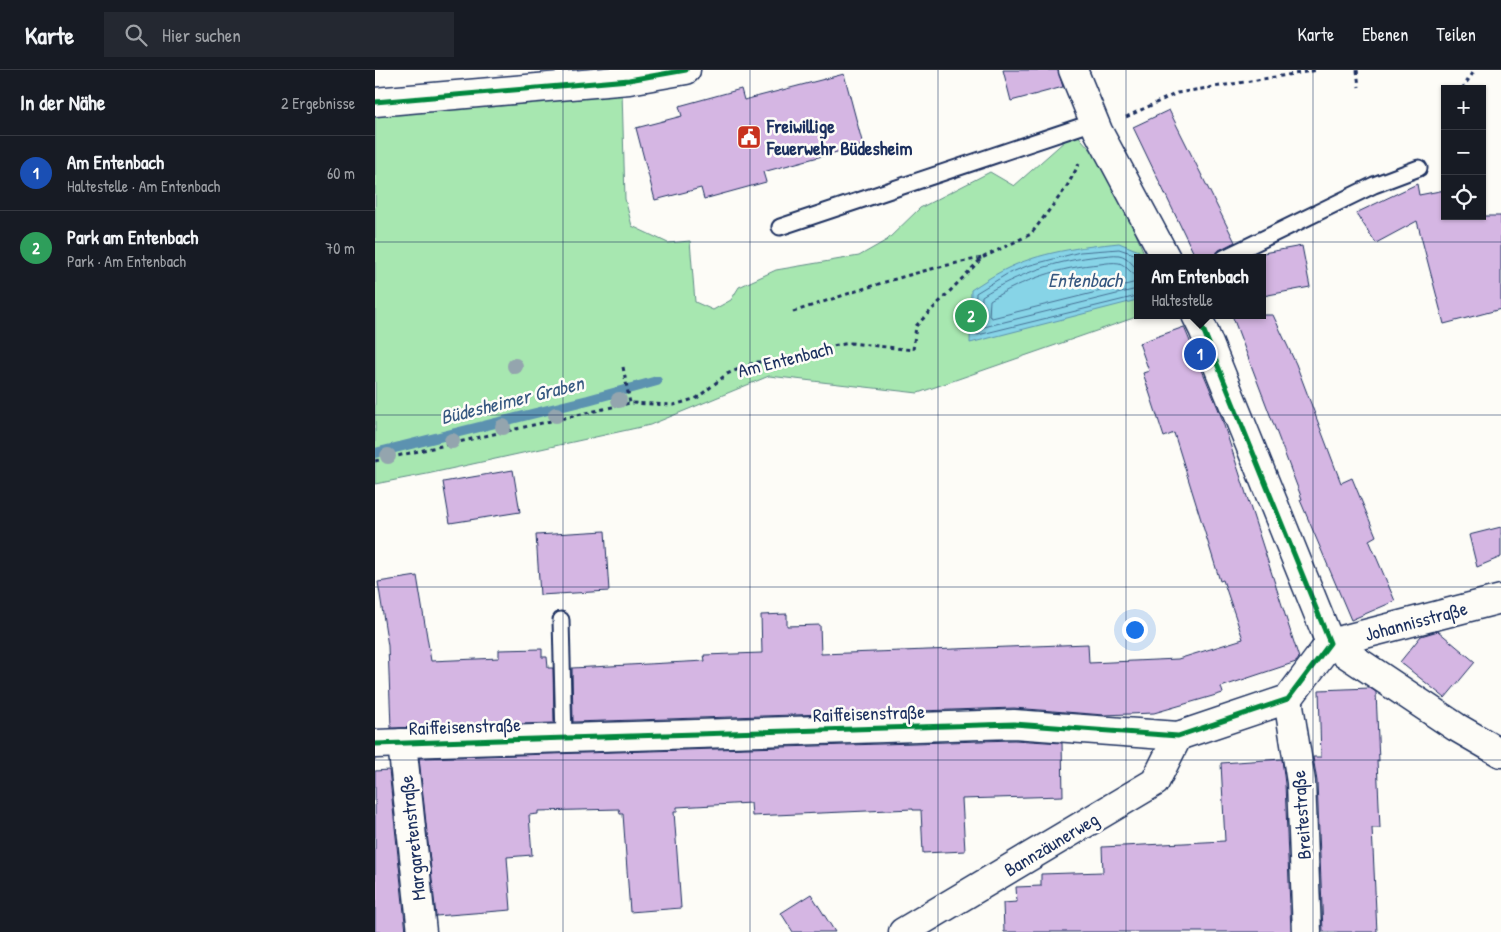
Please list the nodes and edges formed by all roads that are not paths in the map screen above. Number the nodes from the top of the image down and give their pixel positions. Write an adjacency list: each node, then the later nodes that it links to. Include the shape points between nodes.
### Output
1 (686, 70): 3 (street, via 629,80)
2 (1073, 70): 4 (street)
3 (375, 102)
4 (1096, 126): 6 (lane); 7 (street)
5 (1419, 168): 8 (lane, via 1374,185)
6 (780, 228)
7 (1164, 254)
8 (1232, 254)
9 (1198, 319): 12 (street)
10 (1501, 598): 12 (street, Johannisstraße)
11 (561, 620): 15 (lane)
12 (1330, 643): 13 (street); 18 (street)
13 (1288, 699): 14 (street, Raiffeisenstraße); 21 (street, Breitestraße, via 1301,782)
14 (1178, 736): 15 (street, Raiffeisenstraße, via 1014,724); 20 (street, Bannzäunerweg, via 1155,782)
15 (564, 738): 16 (street, Raiffeisenstraße)
16 (402, 743): 17 (street, Raiffeisenstraße); 19 (street, Margaretenstraße)
17 (375, 744)
18 (1501, 754)
19 (423, 932)
20 (903, 932)
21 (1307, 932)

